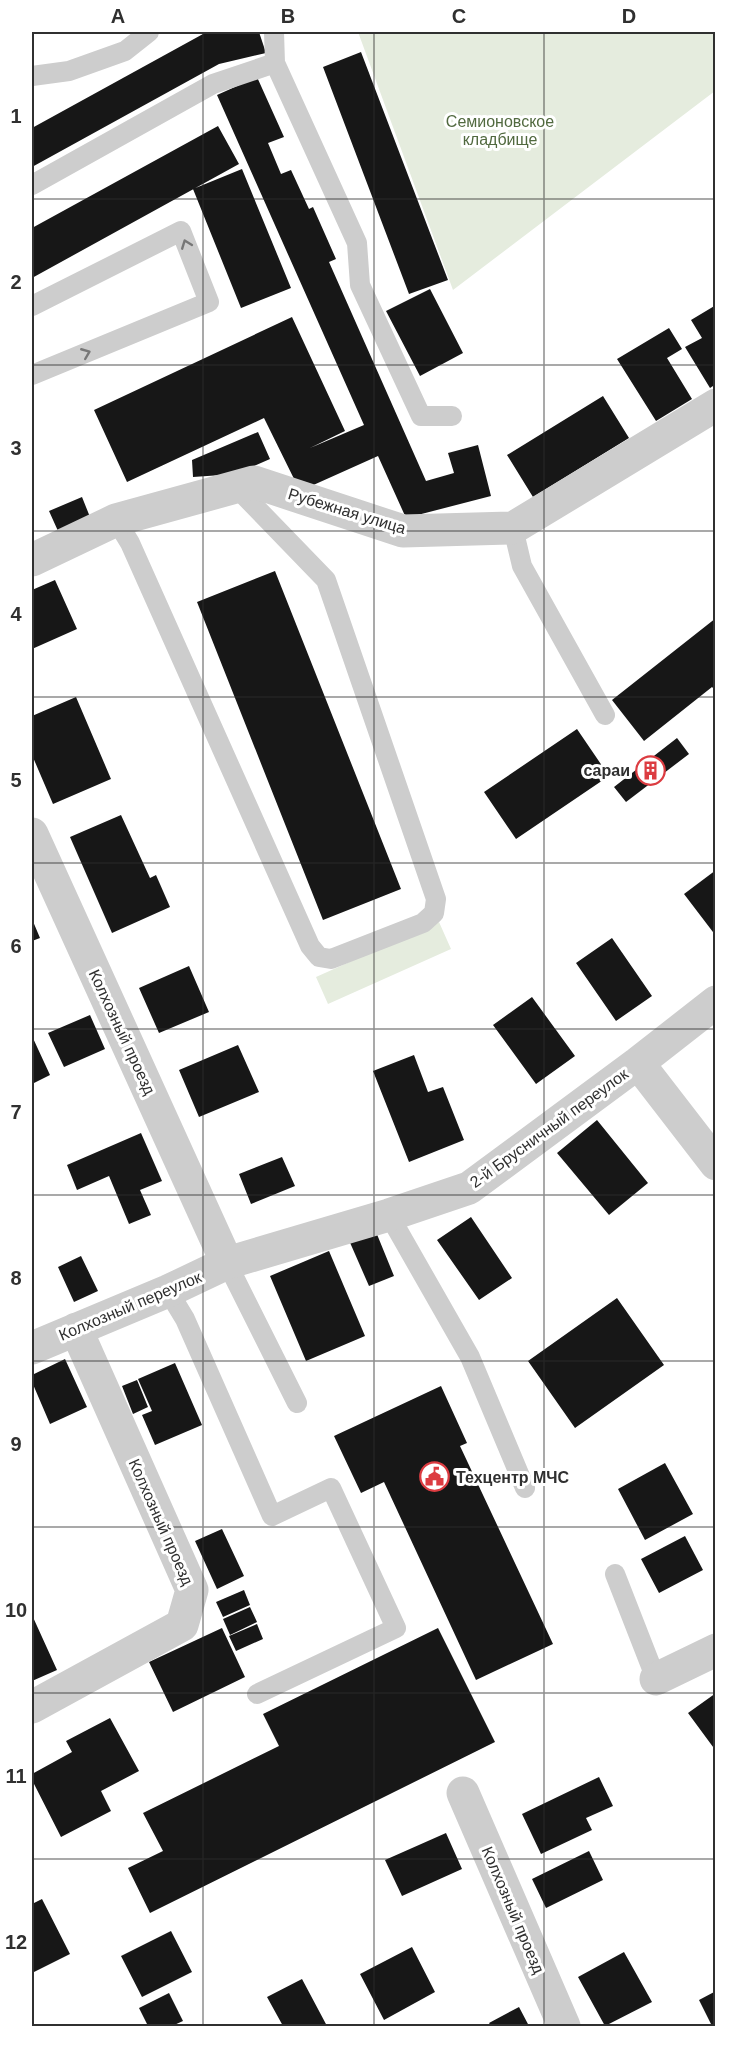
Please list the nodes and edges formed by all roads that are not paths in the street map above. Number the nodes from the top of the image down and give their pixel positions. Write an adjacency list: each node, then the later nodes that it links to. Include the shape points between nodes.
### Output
1 (149, 32): 4 (lane, via 125,51 69,71)
2 (274, 32): 3 (lane)
3 (275, 63): 5 (lane, via 213,84); 9 (lane, via 357,243 360,285 421,416)
4 (32, 76)
5 (32, 184)
6 (32, 306): 7 (lane, one-way to 6, via 209,302 181,231)
7 (32, 375)
8 (716, 405): 12 (street, Рубежная улица)
9 (452, 416)
10 (236, 487): 11 (street, Рубежная улица); 11 (lane, via 326,580 436,899 434,913 423,923 331,959 319,957 310,946 130,543); 12 (street, Рубежная улица, via 254,482 403,531)
11 (116, 520): 13 (street, Рубежная улица)
12 (513, 528): 14 (lane, via 522,566)
13 (32, 560)
14 (606, 714)
15 (32, 834): 20 (street, Колхозный проезд)
16 (716, 1002): 17 (street, 2-й Брусничный переулок)
17 (638, 1063): 18 (street); 19 (street, 2-й Брусничный переулок, via 469,1188)
18 (716, 1164)
19 (389, 1215): 20 (street, 2-й Брусничный переулок); 25 (lane, via 470,1357)
20 (227, 1263): 21 (street, Колхозный переулок); 24 (lane)
21 (168, 1291): 22 (street, Колхозный переулок); 29 (lane, via 185,1319 272,1516 332,1488 396,1628)
22 (76, 1329): 23 (street, Колхозный переулок); 30 (street, Колхозный проезд, via 192,1590 182,1625)
23 (32, 1348)
24 (297, 1402)
25 (525, 1488)
26 (615, 1574): 28 (lane)
27 (716, 1650): 28 (street)
28 (656, 1679)
29 (257, 1694)
30 (32, 1707)
31 (463, 1793): 32 (street, Колхозный проезд)
32 (564, 2026)

